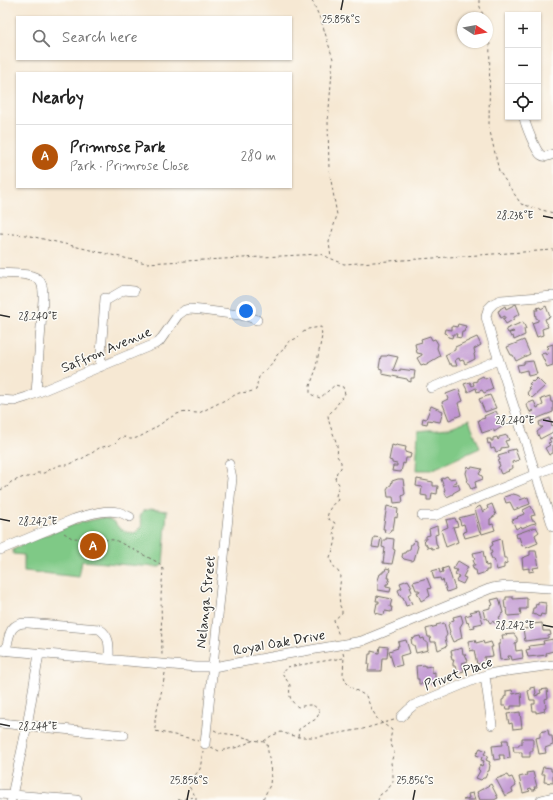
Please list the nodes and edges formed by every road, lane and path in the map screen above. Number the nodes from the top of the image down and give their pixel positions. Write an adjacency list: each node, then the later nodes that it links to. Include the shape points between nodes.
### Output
1 (312, 0): 10 (path, via 333,59 328,121 329,169 337,215 329,242)
2 (479, 0): 3 (path)
3 (482, 12)
4 (490, 48): 7 (path, via 489,127 499,171 521,204)
5 (525, 120): 6 (street, via 540,155 545,157)
6 (553, 154)
7 (553, 214)
8 (0, 233): 10 (path, via 26,234 146,263 320,254)
9 (553, 250): 10 (path, via 344,264)
10 (331, 259)
11 (0, 273): 18 (street, via 30,275 39,280 42,286)
12 (134, 291): 16 (street, via 124,290 105,300)
13 (553, 296): 15 (street, via 499,300 488,309 487,324)
14 (257, 320): 16 (street, Saffron Avenue, via 247,316 185,310 178,315 159,342)
15 (498, 360): 17 (street); 22 (street)
16 (100, 367): 18 (street, Saffron Avenue)
17 (431, 388)
18 (36, 393): 19 (street, Saffron Avenue, via 14,401)
19 (0, 400)
20 (229, 464): 37 (street, Nelanga Street, via 232,477)
21 (553, 467): 22 (street)
22 (536, 474): 24 (street, via 434,516); 26 (street)
23 (0, 490): 30 (path, via 7,487 10,482 44,473 60,465 68,465 99,448 114,444 120,438 139,437 172,416 188,412 199,413 239,393 256,390 259,377 288,342 308,329 321,327 322,336 310,394 320,398 336,385 343,388 345,394 328,415 337,446 337,456 341,462 335,479 339,484 336,496 338,500 328,512 327,518 335,524 333,531 336,539 330,557 341,576 338,594 342,613 334,620)
24 (422, 516)
25 (130, 517): 28 (street, via 112,511 83,516)
26 (553, 527)
27 (62, 531): 35 (path, via 72,538 115,540 159,563 163,569 161,596)
28 (0, 550)
29 (553, 588): 30 (street, Royal Oak Drive, via 496,587 362,641)
30 (342, 645): 33 (path); 37 (street, Royal Oak Drive)
31 (3, 650): 32 (street, Royal Oak Drive); 34 (street, via 11,630 19,623 28,623 99,630 107,636)
32 (39, 654): 34 (street, Royal Oak Drive); 43 (street)
33 (344, 658): 40 (path, via 343,674 346,682 366,696 370,708); 46 (path, via 287,667 282,673 290,686 290,698 294,703 298,707 316,706 320,712 316,719 299,729)
34 (108, 660): 35 (street, Royal Oak Drive)
35 (164, 665): 37 (street, Royal Oak Drive); 49 (path, via 155,731 193,739)
36 (553, 665): 38 (street, Privet Place)
37 (213, 667): 44 (street, Nelanga Street)
38 (485, 676): 39 (street, Privet Place, via 414,705); 42 (street)
39 (401, 717): 40 (path)
40 (383, 723): 46 (path, via 318,737); 59 (path, via 392,730 390,741 394,752 391,763 394,774 393,782)
41 (0, 724): 43 (street)
42 (492, 725)
43 (27, 726): 45 (street); 54 (street)
44 (206, 728): 47 (path); 49 (street, Nelanga Street)
45 (124, 735)
46 (298, 737): 48 (path, via 281,732)
47 (254, 740): 48 (path); 49 (path, via 239,747 219,751)
48 (264, 742): 58 (path, via 267,744 271,773 270,785)
49 (204, 744): 51 (path, via 200,769 188,785)
50 (0, 794): 54 (street)
51 (196, 797): 56 (path); 57 (path)
52 (553, 797): 60 (street)
53 (0, 799): 54 (street)
54 (12, 799): 55 (street)
55 (77, 800)
56 (178, 800)
57 (196, 800)
58 (263, 800)
59 (378, 800)
60 (541, 800)

